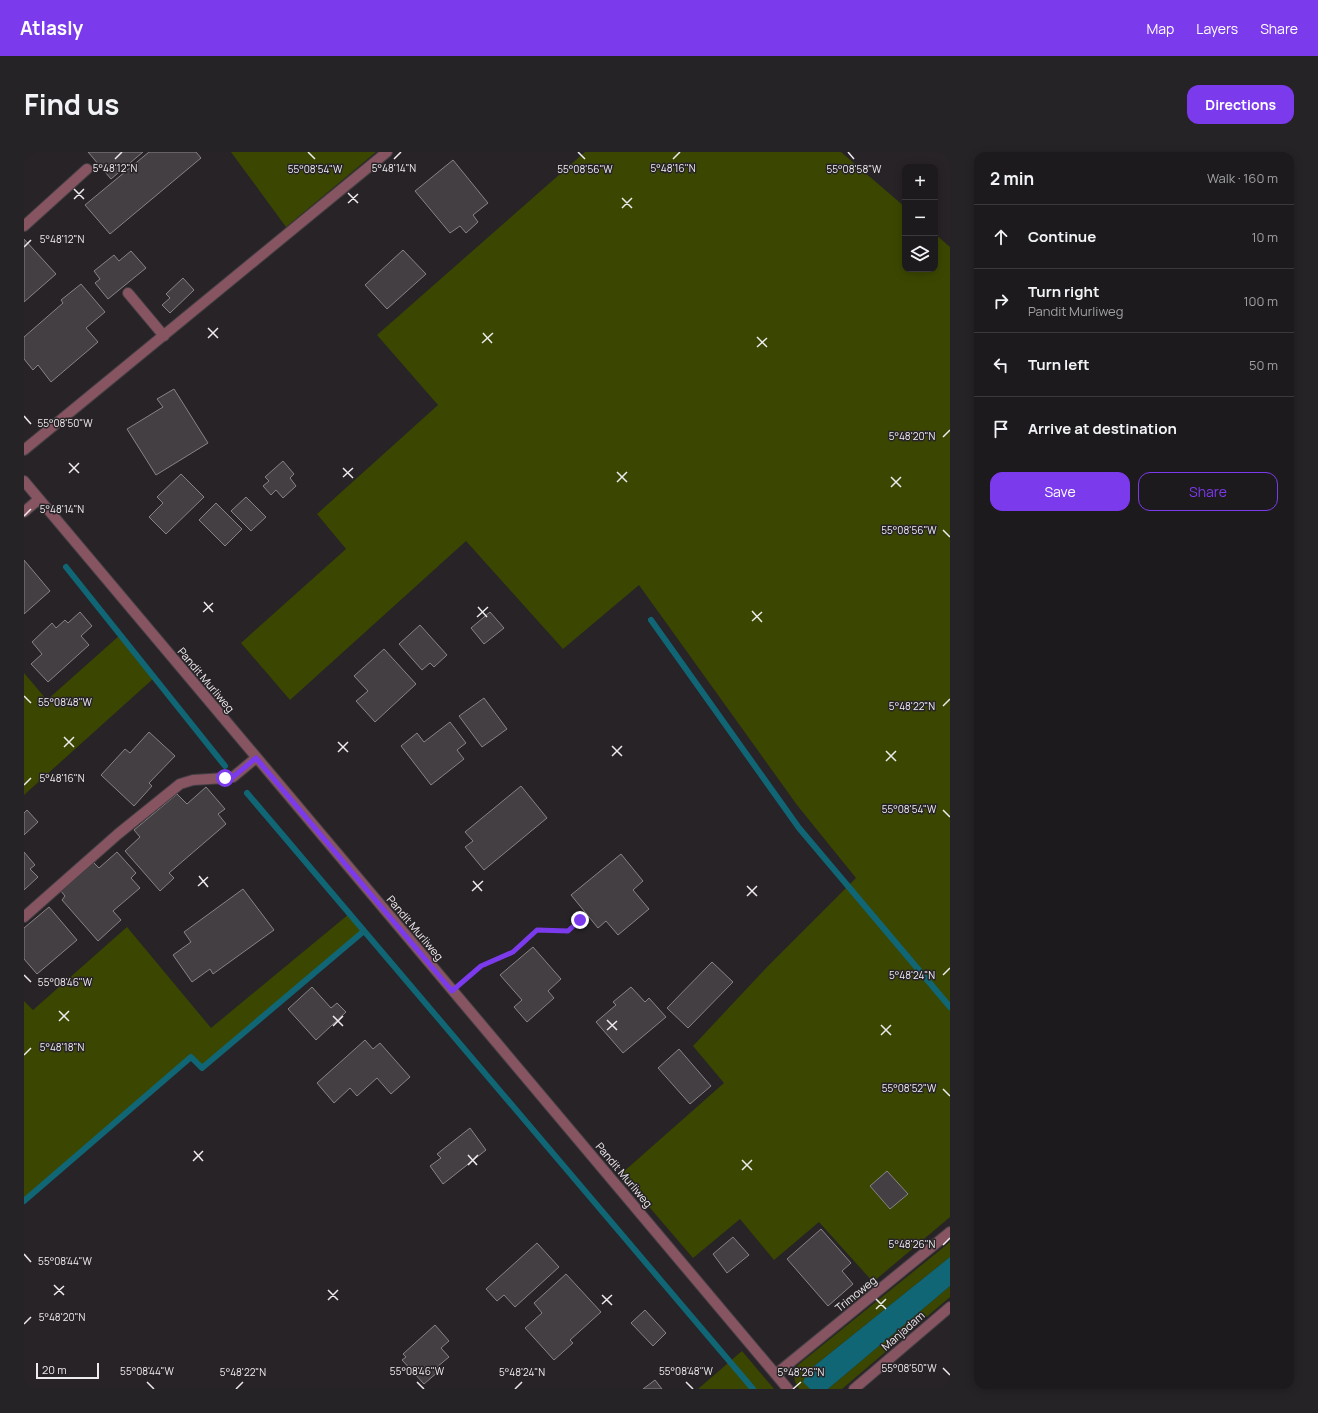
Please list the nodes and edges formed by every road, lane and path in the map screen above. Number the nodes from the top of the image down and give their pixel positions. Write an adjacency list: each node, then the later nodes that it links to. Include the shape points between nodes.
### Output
1 (387, 152): 5 (street)
2 (87, 169): 3 (street)
3 (24, 226)
4 (128, 293): 5 (street)
5 (164, 336): 6 (street)
6 (24, 450)
7 (24, 481): 8 (street, Pandit Murliweg)
8 (39, 499): 9 (street); 10 (street, Pandit Murliweg)
9 (24, 512)
10 (256, 758): 11 (street, via 233,777 193,780 180,784 118,834); 13 (street, Pandit Murliweg)
11 (24, 917)
12 (580, 920): 13 (path, via 568,931 537,930 513,952 481,966)
13 (452, 991): 16 (street, Pandit Murliweg)
14 (950, 1232): 16 (street, Trimoweg)
15 (950, 1306): 18 (street, Manjadam)
16 (778, 1377): 17 (street, Pandit Murliweg)
17 (788, 1389)
18 (854, 1389)

